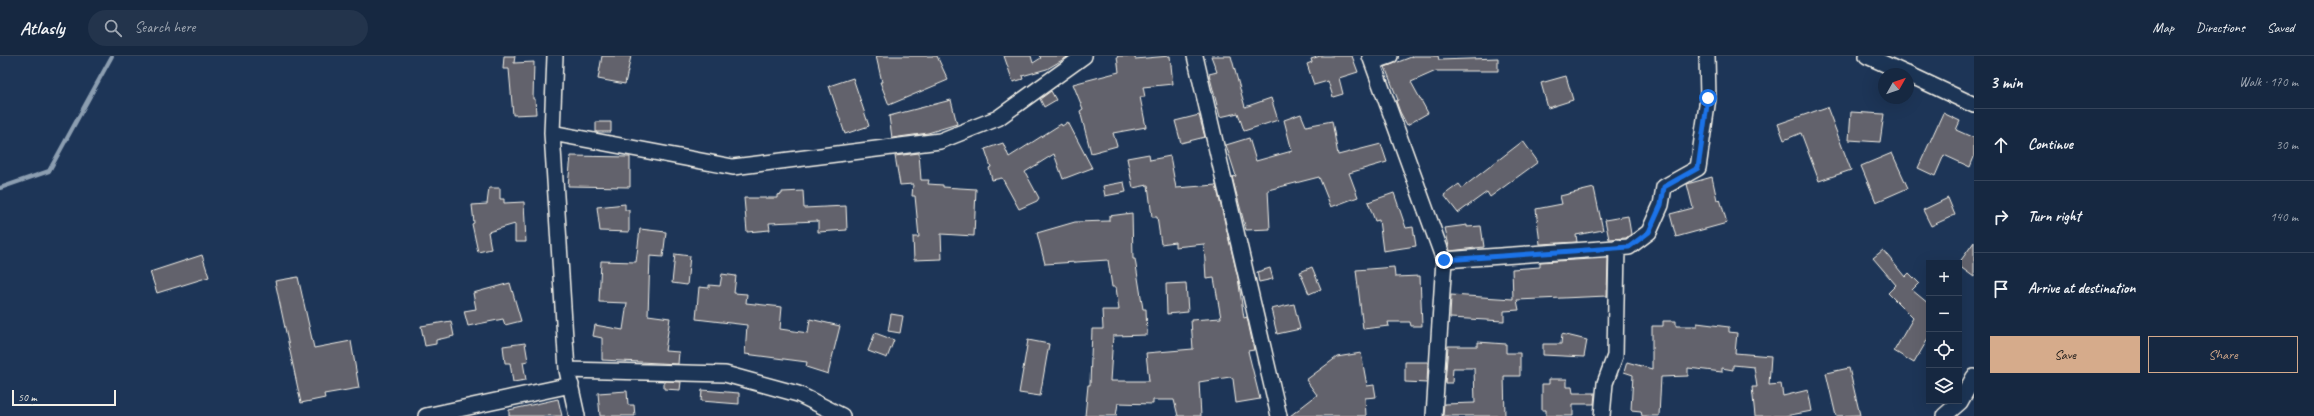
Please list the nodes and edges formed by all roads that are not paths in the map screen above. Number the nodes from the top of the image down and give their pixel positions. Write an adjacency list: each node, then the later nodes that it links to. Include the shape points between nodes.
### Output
1 (554, 56): 11 (street)
2 (1084, 56): 11 (street, via 998,118 940,141 733,167)
3 (1195, 56): 20 (street)
4 (1390, 56): 7 (street)
5 (1707, 56): 12 (street, via 1708,98 1698,168 1664,187 1661,205 1649,232 1629,247)
6 (1867, 56): 8 (street)
7 (1372, 59): 13 (street)
8 (1894, 68)
9 (1914, 77): 10 (street)
10 (1974, 105)
11 (552, 133): 14 (street)
12 (1617, 247): 13 (street); 22 (street, via 1615,356 1605,382)
13 (1444, 260): 21 (street)
14 (567, 370): 16 (street); 19 (street, via 725,374 798,394)
15 (1974, 377): 23 (street, via 1960,402)
16 (571, 385): 17 (street); 18 (street)
17 (426, 416)
18 (577, 416)
19 (842, 416)
20 (1279, 416)
21 (1434, 416)
22 (1602, 416)
23 (1944, 416)

